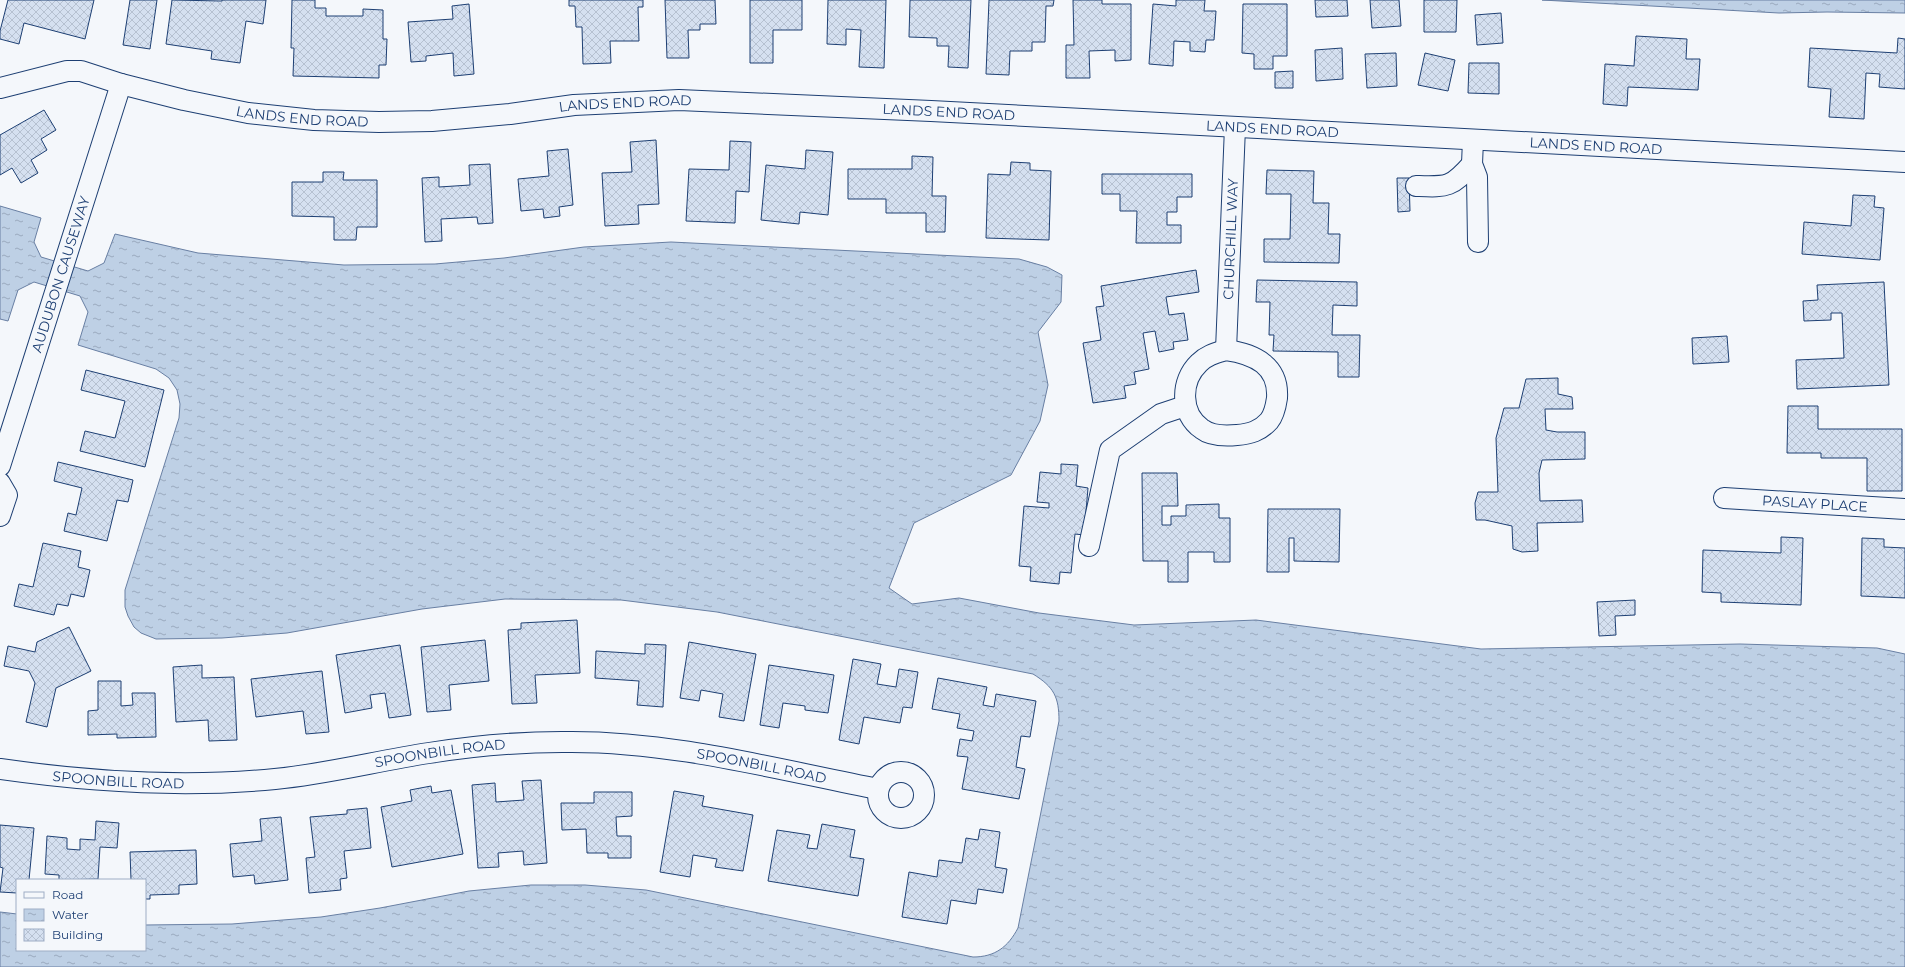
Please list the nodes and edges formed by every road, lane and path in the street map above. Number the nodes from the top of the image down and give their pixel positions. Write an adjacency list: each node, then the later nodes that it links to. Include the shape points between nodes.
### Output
1 (121, 84): 2 (street, LANDS END ROAD, via 81,71 66,71); 3 (street, LANDS END ROAD, via 248,113 314,120 432,121 574,105 679,100); 11 (street, AUDUBON CAUSEWAY)
2 (0, 88)
3 (1235, 127): 4 (street, LANDS END ROAD); 9 (street, CHURCHILL WAY)
4 (1474, 140): 5 (street, LANDS END ROAD); 6 (street)
5 (1905, 162)
6 (1472, 164): 7 (street, via 1456,181 1448,185); 8 (street, via 1477,177)
7 (1416, 186)
8 (1478, 242)
9 (1226, 350): 10 (street, via 1211,355 1199,363 1190,376 1185,390); 10 (street, via 1238,352 1265,364 1274,375 1277,390 1276,406 1270,420 1259,430 1246,435 1216,434 1202,430 1191,420)
10 (1185, 406): 16 (street, via 1161,414 1110,450)
11 (0, 466)
12 (0, 483): 15 (street, via 7,495)
13 (1724, 498): 14 (street, PASLAY PLACE)
14 (1905, 509)
15 (0, 516)
16 (1089, 546)
17 (0, 769): 18 (street, SPOONBILL ROAD, via 90,780 158,784 225,782 275,779 341,770 427,753 496,744 564,741 676,750)
18 (878, 789)

